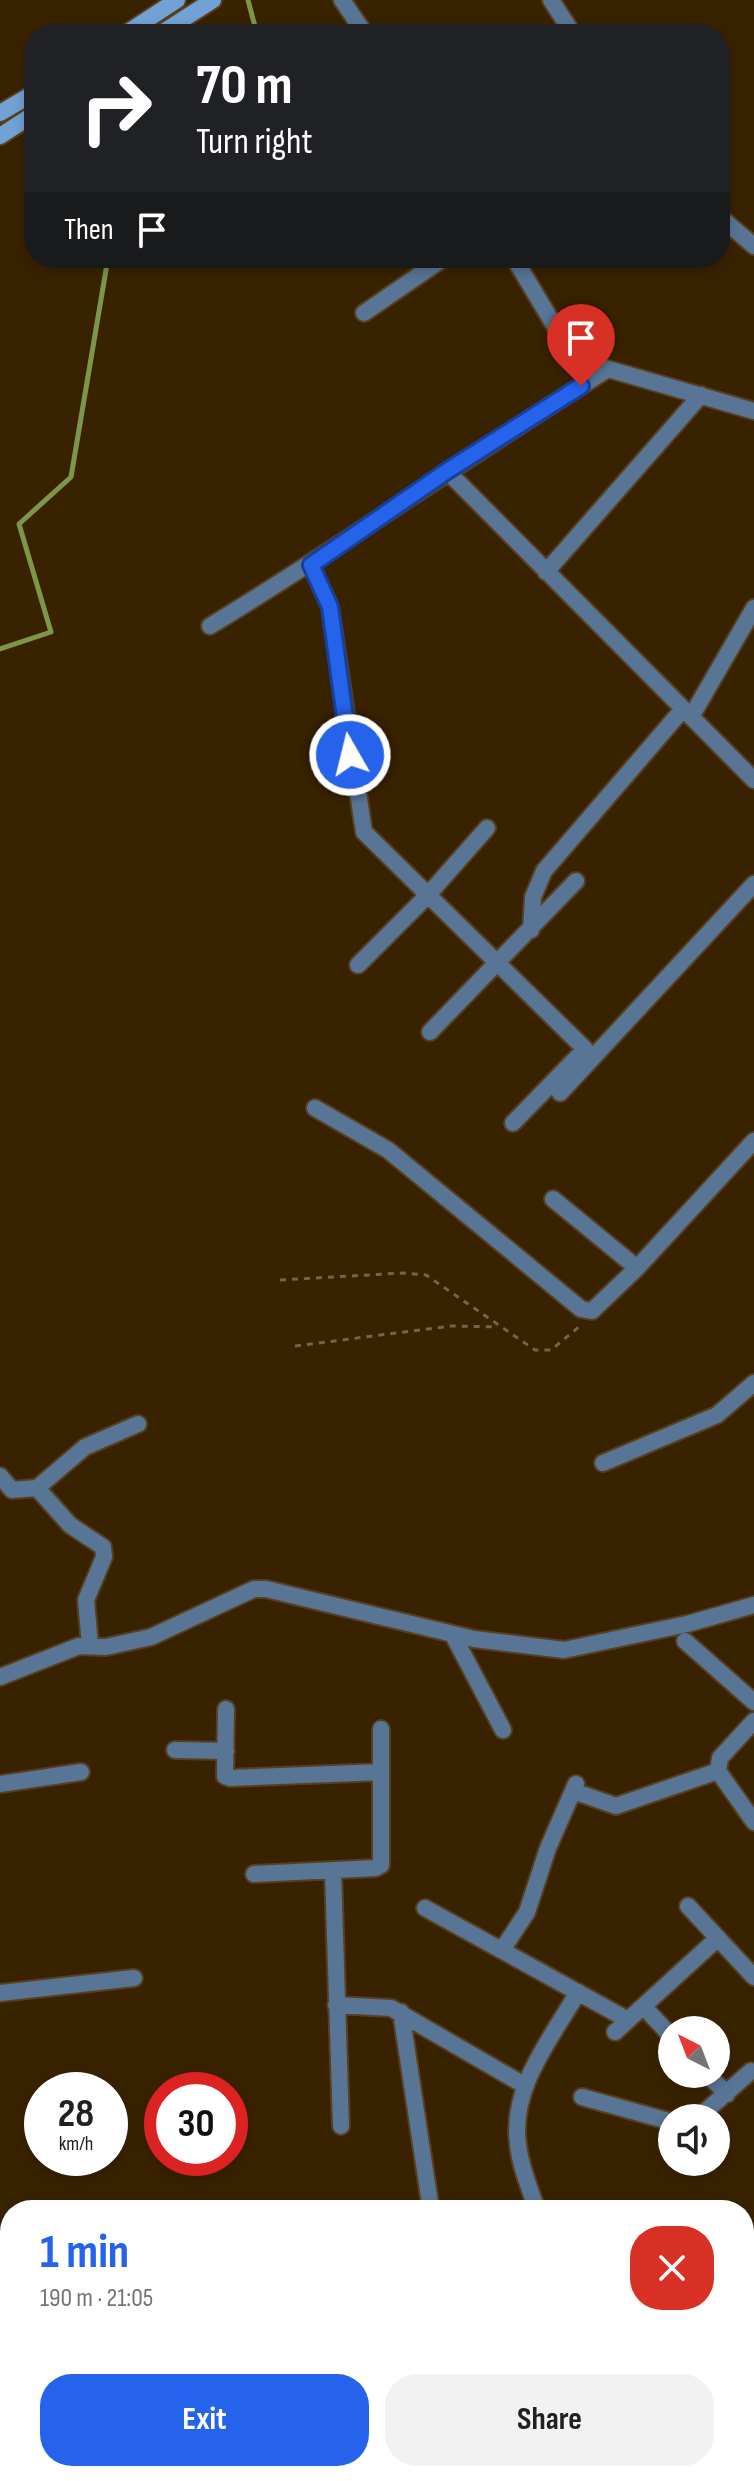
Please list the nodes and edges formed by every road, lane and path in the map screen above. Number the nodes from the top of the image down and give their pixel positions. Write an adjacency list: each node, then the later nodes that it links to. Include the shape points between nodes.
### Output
1 (177, 0): 5 (street)
2 (213, 0): 6 (street)
3 (342, 0): 7 (street)
4 (551, 0): 8 (street)
5 (140, 24)
6 (176, 24)
7 (358, 24)
8 (567, 24)
9 (24, 99): 10 (street)
10 (0, 113)
11 (24, 120): 12 (street)
12 (0, 136)
13 (730, 226): 14 (street)
14 (754, 246)
15 (429, 268): 17 (street)
16 (520, 268): 18 (street, via 557,330)
17 (364, 313)
18 (608, 369): 19 (street); 21 (street)
19 (701, 395): 20 (street); 23 (street)
20 (754, 411)
21 (447, 471): 22 (street); 23 (street)
22 (311, 565): 25 (street); 31 (street, via 330,607 364,832)
23 (546, 572): 26 (street)
24 (754, 608): 26 (street)
25 (210, 626)
26 (687, 713): 27 (street); 32 (street, via 544,871 533,897)
27 (754, 780)
28 (487, 828): 31 (street)
29 (576, 881): 32 (street)
30 (754, 884): 36 (street)
31 (427, 896): 33 (street); 34 (street)
32 (531, 930): 34 (street)
33 (358, 965)
34 (498, 966): 35 (street); 37 (street)
35 (430, 1032)
36 (609, 1042): 37 (street); 38 (street)
37 (585, 1049): 40 (street)
38 (560, 1093)
39 (315, 1108): 45 (street, via 388,1150 581,1309)
40 (513, 1123)
41 (754, 1141): 43 (street)
42 (553, 1199): 43 (street)
43 (637, 1268): 45 (street)
44 (280, 1280): 46 (path, via 426,1275)
45 (592, 1311): 46 (path, via 574,1334 551,1350 535,1350)
46 (502, 1327): 47 (path, via 451,1326)
47 (295, 1346)
48 (754, 1383): 50 (street, via 717,1415)
49 (138, 1424): 52 (street, via 85,1447)
50 (603, 1463)
51 (0, 1476): 52 (street, via 12,1490)
52 (37, 1488): 56 (street, via 70,1525 103,1547 104,1557 86,1600)
53 (754, 1605): 54 (street, via 564,1650)
54 (453, 1635): 56 (street, via 254,1589 151,1637 106,1647); 62 (street)
55 (685, 1641): 58 (street)
56 (90, 1645): 57 (street)
57 (0, 1677)
58 (754, 1702)
59 (226, 1709): 64 (street)
60 (754, 1721): 65 (street, via 720,1758)
61 (381, 1729): 67 (street)
62 (503, 1730)
63 (175, 1750): 64 (street)
64 (226, 1751): 67 (street, via 225,1776 230,1778)
65 (718, 1771): 69 (street); 75 (street, via 616,1806 575,1787 527,1912)
66 (81, 1772): 68 (street)
67 (381, 1772): 70 (street, via 381,1865)
68 (0, 1784)
69 (754, 1822)
70 (333, 1871): 71 (street); 80 (street)
71 (254, 1874)
72 (688, 1906): 74 (street)
73 (425, 1908): 75 (street)
74 (718, 1938): 76 (street); 81 (street)
75 (502, 1950): 78 (street)
76 (754, 1977)
77 (134, 1978): 79 (street)
78 (578, 1992): 83 (street); 87 (street)
79 (0, 1993)
80 (336, 2005): 82 (street); 93 (street)
81 (643, 2006): 83 (street); 84 (street)
82 (401, 2012): 87 (street); 94 (street)
83 (628, 2020): 85 (street)
84 (658, 2022)
85 (615, 2032)
86 (751, 2071): 89 (street)
87 (524, 2085): 95 (street, via 518,2104 518,2147)
88 (721, 2088): 89 (street)
89 (727, 2094): 91 (street)
90 (582, 2097): 92 (street)
91 (715, 2104)
92 (658, 2118)
93 (341, 2126)
94 (429, 2200)
95 (534, 2200)

